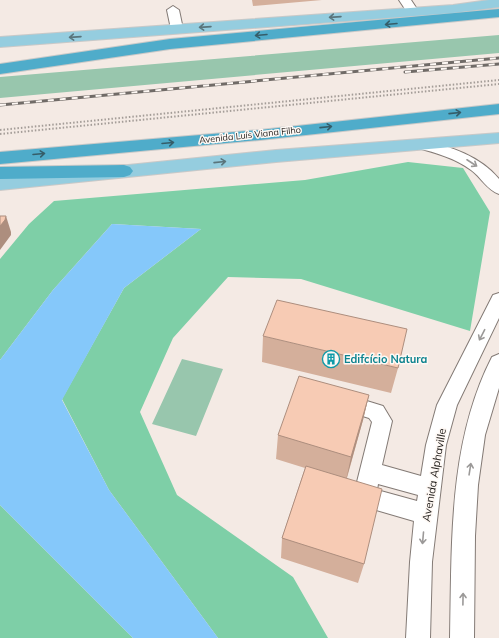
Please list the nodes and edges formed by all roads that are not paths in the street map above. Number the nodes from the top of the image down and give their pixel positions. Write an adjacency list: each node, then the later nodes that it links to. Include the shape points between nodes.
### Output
1 (499, 4): 2 (main road, via 453,9)
2 (409, 6): 6 (main road, one-way to 6)
3 (173, 10): 6 (street)
4 (499, 13): 8 (highway, one-way to 8, via 170,44)
5 (491, 28): 8 (highway)
6 (177, 29): 7 (main road, one-way to 7)
7 (0, 42)
8 (0, 70)
9 (499, 108): 14 (highway, Avenida Luís Viana Filho, one-way to 9, via 260,135)
10 (499, 128): 13 (main road)
11 (499, 138): 12 (main road)
12 (423, 145): 13 (main road); 18 (street, one-way to 18, via 447,150 463,157 484,172)
13 (276, 156): 15 (main road, one-way to 13)
14 (0, 158)
15 (124, 171): 16 (highway); 17 (main road)
16 (0, 173)
17 (0, 184)
18 (499, 189)
19 (499, 300): 23 (street, Avenida Alphaville, one-way to 23, via 447,405 436,445)
20 (499, 362): 26 (street, one-way to 20, via 468,478 475,435)
21 (327, 397): 22 (street, via 376,412 380,416 382,421)
22 (371, 472): 23 (street); 24 (street, via 365,494 367,498)
23 (430, 488): 24 (street, Avenida Alphaville)
24 (426, 514): 25 (street, Avenida Alphaville, one-way to 25)
25 (418, 638)
26 (462, 638)

